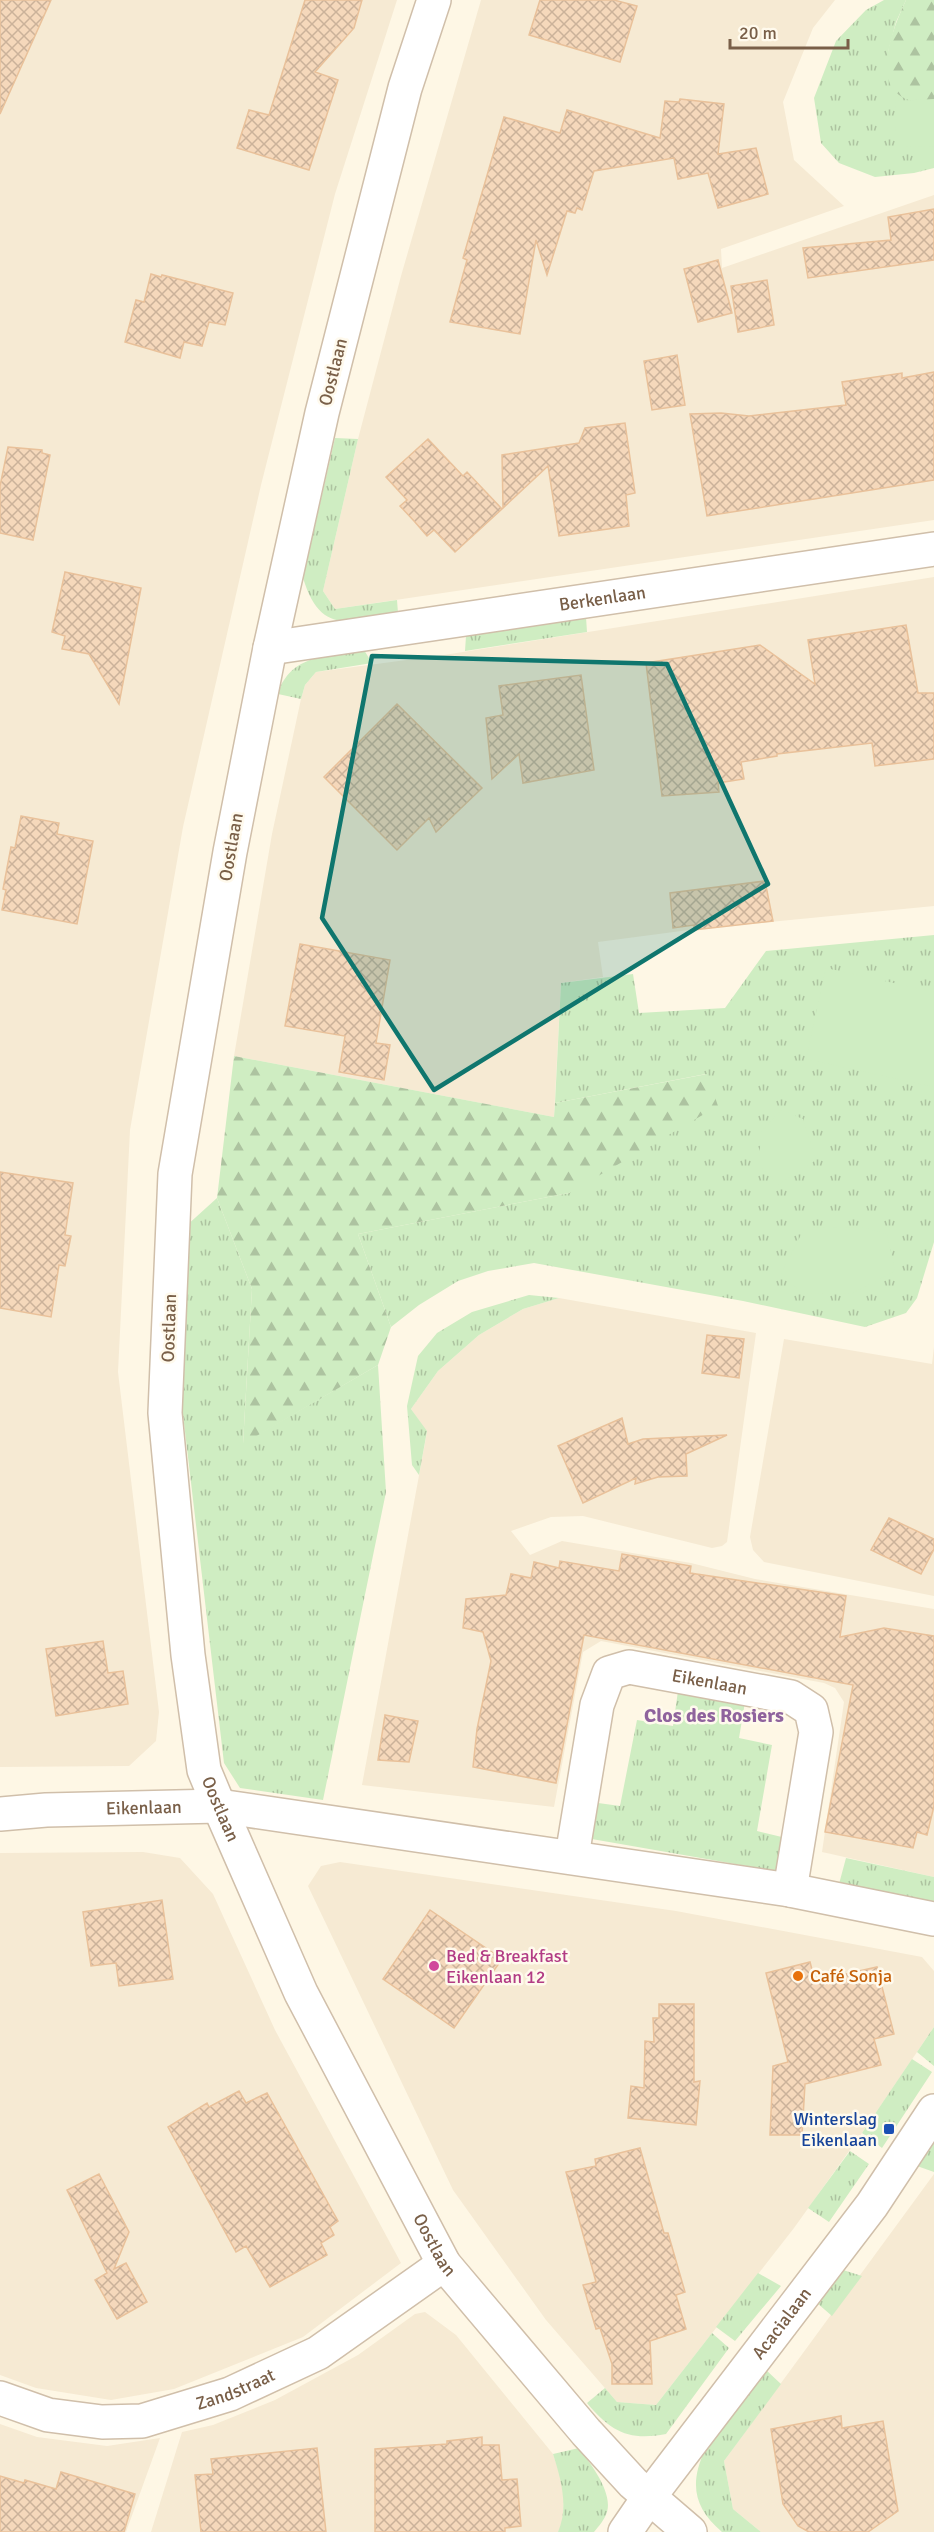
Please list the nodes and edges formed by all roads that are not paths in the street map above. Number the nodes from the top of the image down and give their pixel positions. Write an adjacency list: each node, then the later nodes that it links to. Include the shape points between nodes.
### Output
1 (434, 0): 3 (street, Oostlaan, via 405,87 322,413)
2 (934, 549): 3 (street, Berkenlaan)
3 (270, 648): 4 (street, Oostlaan, via 230,852 175,1174 165,1413 188,1655 204,1770)
4 (219, 1806): 5 (street, Eikenlaan); 6 (street, Eikenlaan); 10 (street, Oostlaan, via 301,1993)
5 (0, 1814)
6 (572, 1856): 7 (street, Eikenlaan); 7 (street, Eikenlaan, via 597,1705 609,1673 629,1667 791,1697 811,1710 816,1732)
7 (790, 1890): 8 (street, Eikenlaan)
8 (934, 1919)
9 (934, 2111): 12 (street, Acacialaan, via 872,2205)
10 (444, 2264): 11 (street, Zandstraat, via 318,2352 230,2394 142,2421 48,2415); 12 (street, Oostlaan, via 586,2432)
11 (0, 2398)
12 (649, 2497): 13 (street, Acacialaan); 14 (street, Oostlaan)
13 (625, 2532)
14 (690, 2532)

